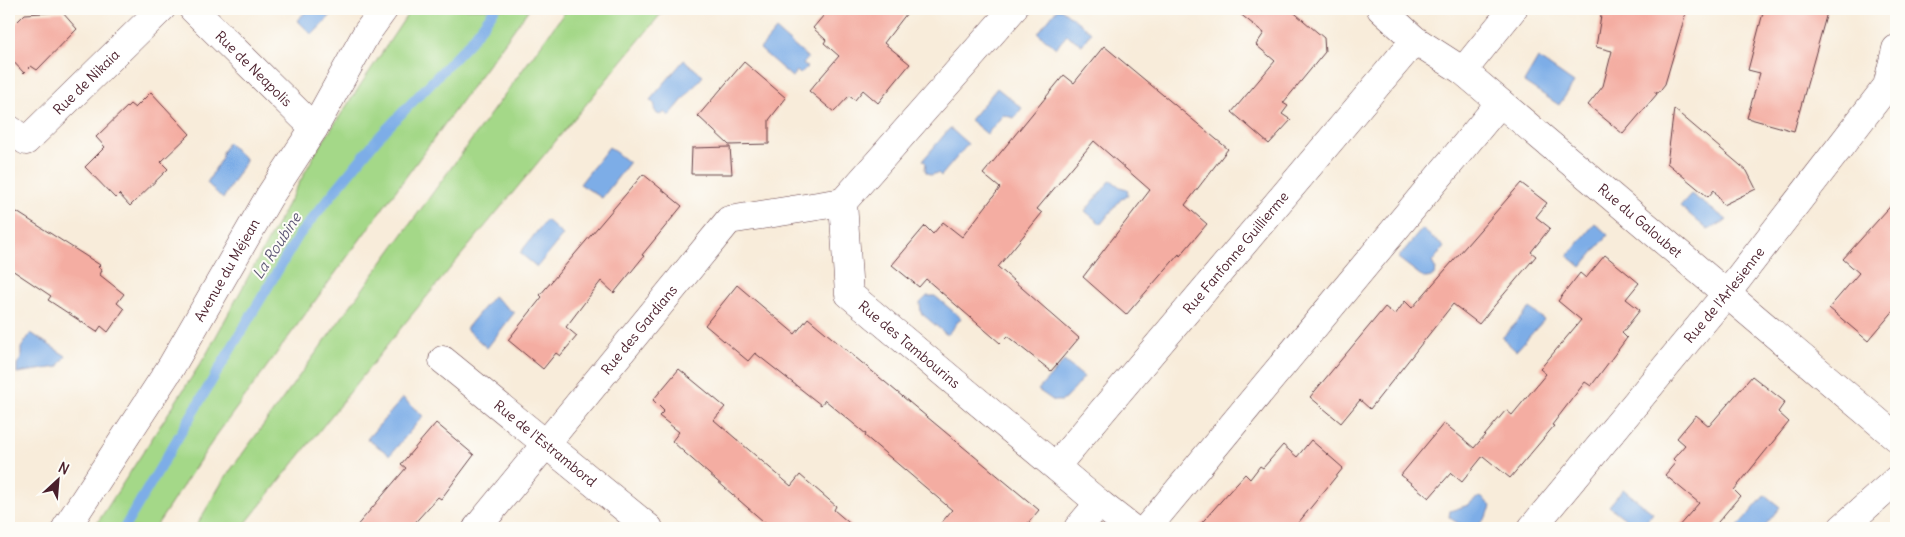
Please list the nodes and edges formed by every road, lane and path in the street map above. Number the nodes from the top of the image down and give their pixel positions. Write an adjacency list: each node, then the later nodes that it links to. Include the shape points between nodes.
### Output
1 (161, 9): 12 (street, Rue de Nikaia, via 26,141)
2 (193, 9): 11 (street, Rue de Neapolis)
3 (384, 9): 11 (street, Avenue du Méjean, via 366,34)
4 (1013, 9): 13 (street)
5 (1381, 9): 7 (street, Rue du Galoubet)
6 (1513, 9): 9 (street)
7 (1416, 40): 9 (street, Rue du Galoubet); 18 (street, Rue Fanfonne Guillierme)
8 (1896, 49): 14 (street, Rue de l'Arlesienne, via 1887,86)
9 (1463, 71): 10 (street, Rue du Galoubet)
10 (1499, 104): 14 (street, Rue du Galoubet); 26 (street)
11 (314, 128): 21 (street, Avenue du Méjean, via 269,197 171,367)
12 (9, 129)
13 (843, 202): 17 (street, Rue des Gardians, via 729,220); 18 (street, Rue des Tambourins, via 850,294)
14 (1727, 292): 16 (street, Rue du Galoubet); 27 (street, Rue de l'Arlesienne)
15 (443, 360): 17 (street, Rue de l'Estrambord)
16 (1896, 437)
17 (547, 444): 22 (street, Rue des Gardians); 23 (street, Rue de l'Estrambord)
18 (1056, 466): 20 (street, Rue des Tambourins)
19 (1896, 480): 28 (street)
20 (1099, 503): 24 (street); 25 (street)
21 (66, 528)
22 (477, 528)
23 (649, 528)
24 (1078, 528)
25 (1131, 528)
26 (1147, 528)
27 (1532, 528)
28 (1842, 528)

